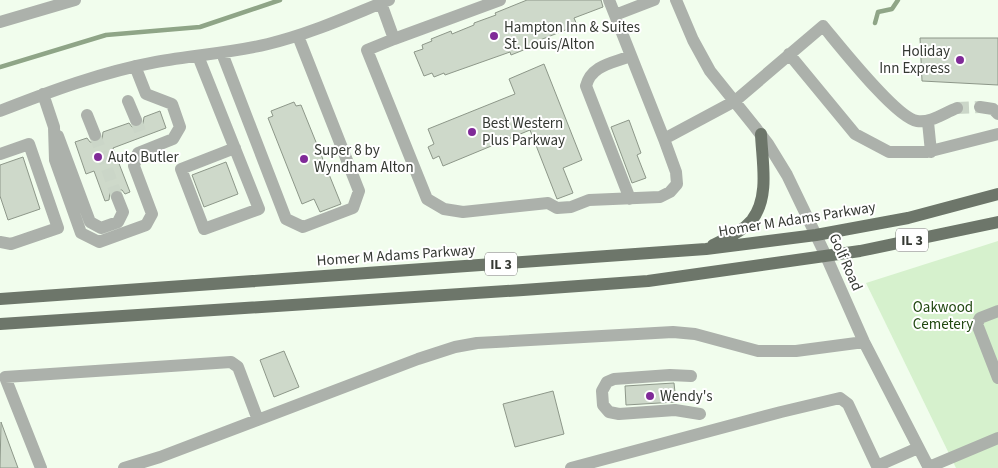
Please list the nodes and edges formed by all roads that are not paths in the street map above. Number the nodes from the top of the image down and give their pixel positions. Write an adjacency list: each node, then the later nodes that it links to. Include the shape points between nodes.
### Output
1 (75, 0): 8 (street)
2 (500, 0): 10 (street)
3 (609, 0): 7 (street)
4 (654, 0): 7 (street)
5 (676, 0): 18 (street, Golf Road, via 692,40 710,71)
6 (385, 2): 9 (street); 10 (street)
7 (615, 15): 14 (street)
8 (0, 22)
9 (298, 36): 11 (street); 11 (street, via 358,191 353,208 303,228 286,219)
10 (394, 39): 38 (street, via 368,50 427,198 444,209 463,212 548,203 557,208 571,207 588,200)
11 (222, 53): 13 (street)
12 (790, 54): 18 (street); 25 (street, via 823,26 892,106 915,121); 34 (street, via 855,134 888,152)
13 (198, 56): 15 (street); 32 (street)
14 (631, 56): 31 (street); 38 (street, via 594,70 586,86)
15 (135, 66): 16 (street); 33 (street, via 146,94 172,104 180,127 173,139)
16 (43, 94): 21 (street); 26 (street)
17 (128, 101): 24 (street)
18 (735, 101): 27 (street, Golf Road); 31 (street)
19 (980, 107): 22 (street, via 993,109)
20 (957, 108): 25 (street)
21 (0, 110)
22 (998, 114)
23 (88, 115): 29 (street)
24 (136, 120)
25 (928, 122): 34 (street)
26 (54, 127): 33 (street, via 55,160 81,233 99,242 146,225 152,214 134,166 138,153); 37 (street, via 90,222 101,228 118,222 123,212)
27 (761, 134): 40 (street, Golf Road, via 787,175); 42 (main road, via 763,184 759,207 751,221 738,232)
28 (998, 134): 34 (street)
29 (95, 135)
30 (142, 137): 33 (street)
31 (664, 139): 38 (street, via 677,184 660,198)
32 (235, 148): 32 (street, via 259,209 204,230 181,169)
33 (147, 150)
34 (931, 152)
35 (0, 154): 41 (street, via 29,144 58,228 11,244)
36 (998, 194): 40 (main road, Homer M Adams Parkway / IL 3, via 908,218)
37 (117, 197)
38 (630, 199)
39 (998, 222): 43 (main road, IL 3)
40 (816, 235): 42 (main road, Homer M Adams Parkway / IL 3); 43 (street, Golf Road)
41 (0, 242)
42 (706, 249): 44 (main road, Homer M Adams Parkway / IL 3)
43 (826, 256): 46 (main road, IL 3, via 648,280 503,292); 47 (street, Golf Road)
44 (0, 299)
45 (998, 310): 49 (street, via 980,318 977,324)
46 (0, 324)
47 (864, 342): 51 (street, via 796,350 758,350 695,334 672,332 477,343 418,359); 53 (street, Golf Road)
48 (691, 376): 50 (street, via 614,379 607,382 602,391 603,405 609,412 619,414 675,410)
49 (998, 378)
50 (700, 414)
51 (258, 420): 55 (street, via 238,367 231,362 5,376); 56 (street)
52 (998, 438): 58 (street)
53 (918, 448): 54 (street); 58 (street, Golf Road)
54 (881, 466): 57 (street, via 848,404 840,398)
55 (41, 468)
56 (124, 468)
57 (572, 468)
58 (929, 468)

